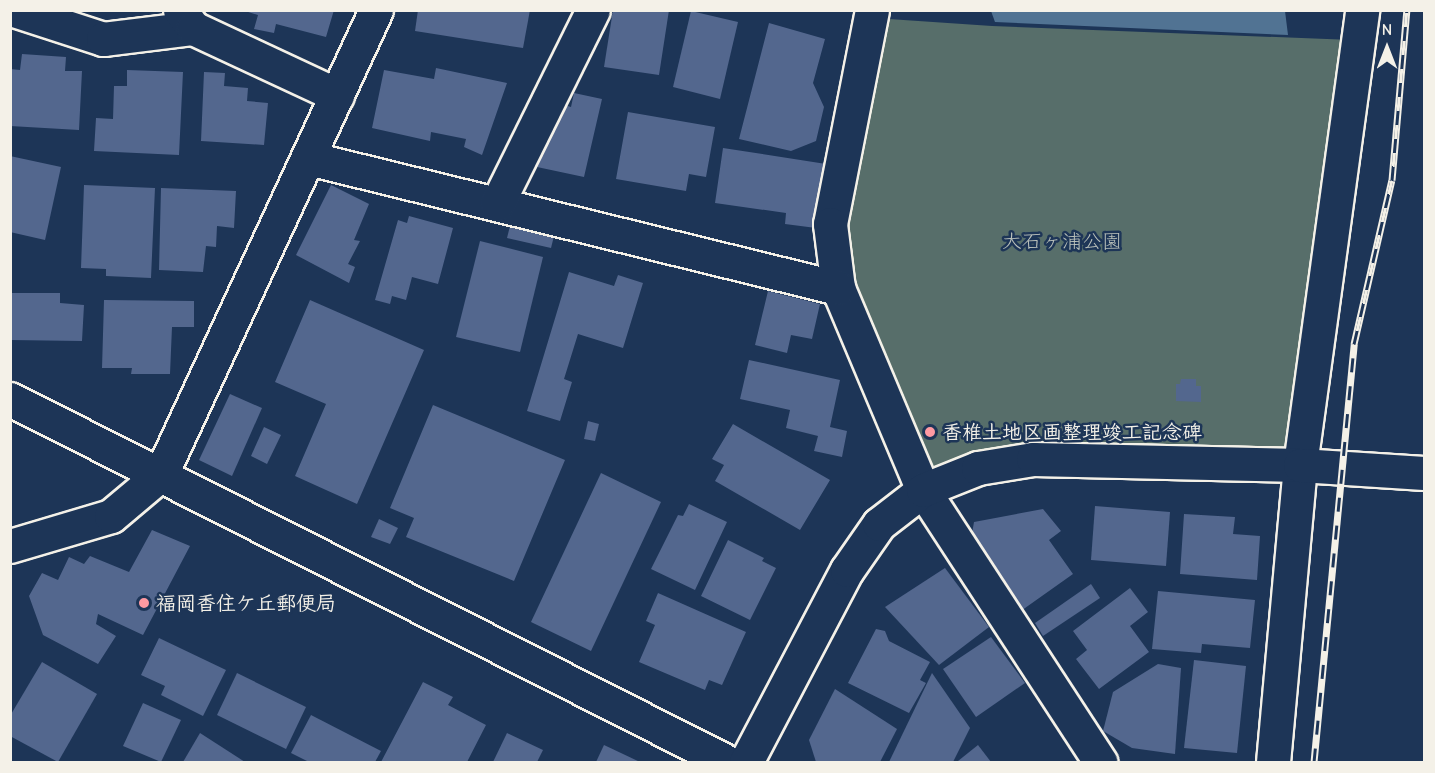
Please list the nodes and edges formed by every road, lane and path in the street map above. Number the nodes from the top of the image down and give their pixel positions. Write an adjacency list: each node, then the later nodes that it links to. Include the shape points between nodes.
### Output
1 (14, 10): 6 (street, via 103,39)
2 (376, 10): 7 (street)
3 (593, 10): 9 (street)
4 (872, 10): 10 (street, via 831,224)
5 (1362, 10): 12 (street)
6 (186, 19): 7 (street)
7 (337, 95): 8 (street)
8 (308, 158): 9 (street); 14 (street)
9 (497, 204): 10 (street)
10 (838, 288): 15 (street)
11 (10, 399): 14 (street)
12 (1300, 465): 13 (street); 15 (street, via 1033,459 978,468); 20 (street)
13 (1425, 473)
14 (161, 474): 16 (street, via 111,516); 17 (street)
15 (923, 490): 18 (street, via 879,524 847,570); 19 (street)
16 (10, 546)
17 (727, 762)
18 (746, 762)
19 (1100, 762)
20 (1273, 762)

